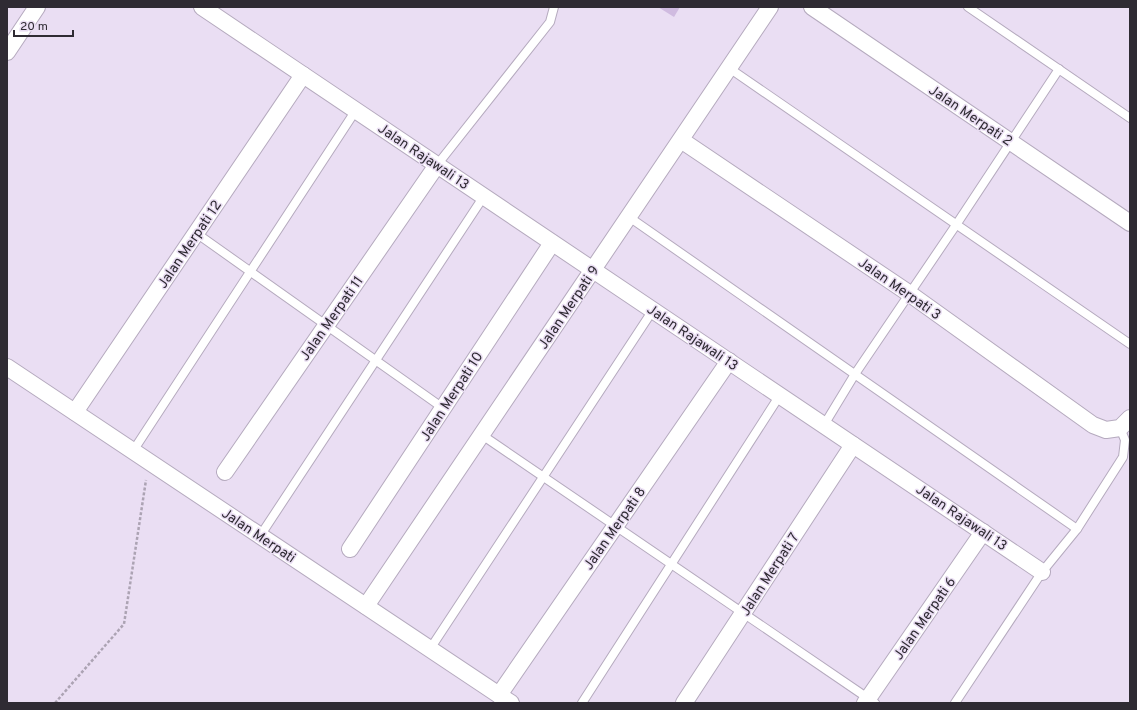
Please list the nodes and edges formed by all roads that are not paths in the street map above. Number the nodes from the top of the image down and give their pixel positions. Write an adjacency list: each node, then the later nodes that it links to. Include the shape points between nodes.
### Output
1 (37, 7): 7 (street)
2 (202, 7): 10 (street, Jalan Rajawali 13)
3 (554, 7): 15 (lane, via 550,22)
4 (770, 7): 8 (street, Jalan Merpati 9)
5 (812, 7): 14 (street, Jalan Merpati 2)
6 (968, 7): 9 (lane)
7 (7, 52)
8 (729, 68): 13 (street, Jalan Merpati 9); 19 (lane)
9 (1058, 69): 12 (lane); 14 (lane)
10 (303, 75): 11 (street, Jalan Rajawali 13); 20 (street, Jalan Merpati 12)
11 (356, 110): 15 (street, Jalan Rajawali 13); 23 (lane)
12 (1130, 118)
13 (681, 140): 17 (street, Jalan Merpati 9); 24 (street, Jalan Merpati 3)
14 (1010, 142): 18 (street, Jalan Merpati 2); 19 (lane)
15 (437, 165): 16 (street, Jalan Rajawali 13); 26 (street, Jalan Merpati 11)
16 (484, 196): 21 (street, Jalan Rajawali 13); 28 (lane)
17 (629, 217): 22 (street, Jalan Merpati 9); 31 (lane)
18 (1130, 223)
19 (956, 225): 24 (lane); 27 (lane)
20 (196, 234): 23 (lane); 34 (street, Jalan Merpati 12)
21 (552, 242): 22 (street, Jalan Rajawali 13); 33 (street, Jalan Merpati 10)
22 (593, 270): 25 (street, Jalan Rajawali 13); 37 (street, Jalan Merpati 9)
23 (250, 272): 26 (lane); 39 (lane)
24 (910, 294): 31 (lane); 35 (street, Jalan Merpati 3, via 1094,425 1106,430)
25 (653, 310): 29 (street, Jalan Rajawali 13); 41 (lane)
26 (326, 325): 28 (lane); 40 (street, Jalan Merpati 11)
27 (1130, 344)
28 (376, 360): 33 (lane); 45 (lane)
29 (729, 361): 32 (street, Jalan Rajawali 13); 42 (street, Jalan Merpati 8)
30 (7, 367): 34 (street, Jalan Merpati)
31 (855, 374): 36 (lane); 43 (lane)
32 (780, 395): 36 (street, Jalan Rajawali 13); 47 (lane)
33 (443, 408): 46 (street, Jalan Merpati 10)
34 (75, 412): 39 (street, Jalan Merpati)
35 (1125, 423): 43 (lane, via 1123,457)
36 (824, 424): 38 (street, Jalan Rajawali 13)
37 (482, 435): 41 (lane); 49 (street, Jalan Merpati 9)
38 (853, 445): 44 (street, Jalan Rajawali 13); 50 (street, Jalan Merpati 7)
39 (133, 451): 45 (street, Jalan Merpati)
40 (225, 472)
41 (543, 477): 42 (lane); 51 (lane)
42 (616, 526): 47 (lane); 52 (street, Jalan Merpati 8)
43 (1077, 528): 48 (lane)
44 (983, 532): 48 (street, Jalan Rajawali 13); 53 (street, Jalan Merpati 6)
45 (260, 536): 49 (street, Jalan Merpati)
46 (350, 549)
47 (671, 564): 50 (lane); 54 (lane)
48 (1042, 572): 56 (lane)
49 (366, 606): 51 (street, Jalan Merpati)
50 (743, 613): 53 (lane); 55 (street, Jalan Merpati 7)
51 (430, 649): 52 (street, Jalan Merpati)
52 (505, 699)
53 (870, 701)
54 (582, 703)
55 (684, 703)
56 (955, 703)

